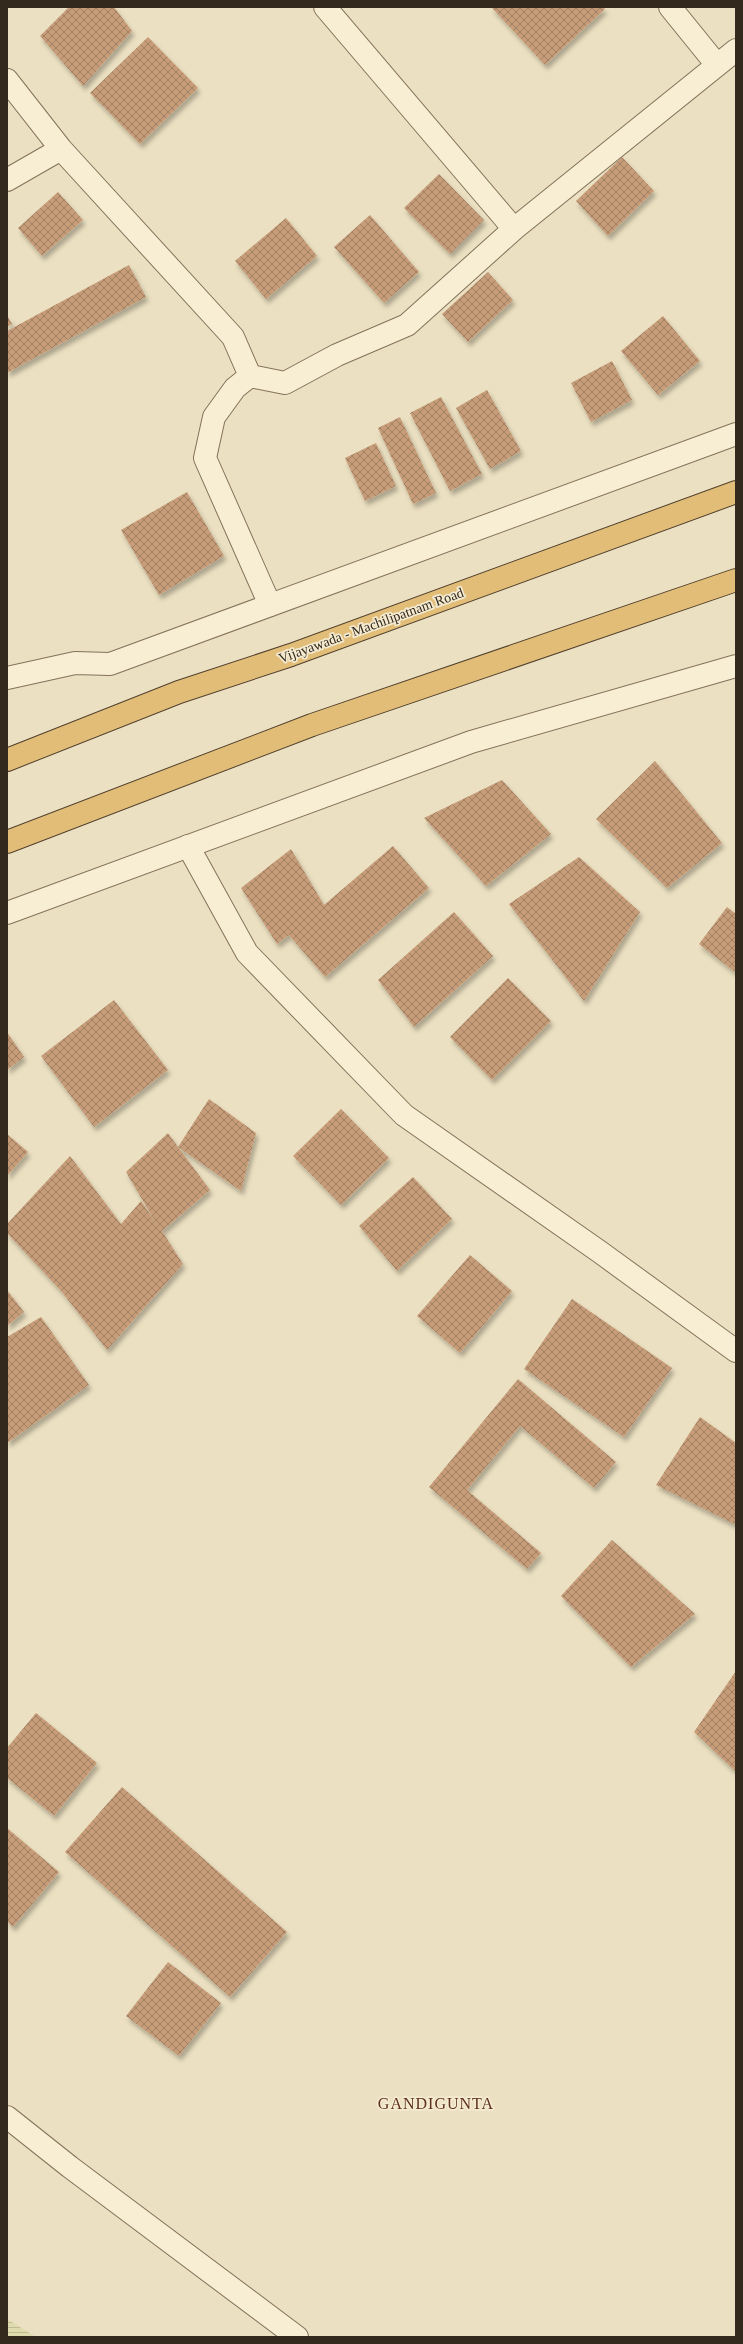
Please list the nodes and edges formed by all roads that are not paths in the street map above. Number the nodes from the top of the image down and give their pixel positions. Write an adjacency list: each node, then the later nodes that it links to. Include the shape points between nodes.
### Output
1 (325, 7): 8 (street)
2 (670, 7): 4 (street)
3 (736, 50): 4 (street)
4 (717, 65): 8 (street)
5 (7, 80): 6 (street)
6 (61, 149): 7 (street); 9 (street, via 233,337)
7 (7, 180)
8 (514, 230): 9 (street, via 407,325 337,355 286,383)
9 (250, 376): 13 (street, via 235,388 214,417 205,458)
10 (736, 434): 13 (street)
11 (736, 492): 16 (highway, Vijayawada - Machilipatnam Road, via 291,655 179,692)
12 (736, 580): 17 (highway, via 312,725)
13 (270, 605): 15 (street, via 110,664 75,663)
14 (736, 666): 18 (street, via 471,742)
15 (7, 678)
16 (7, 760)
17 (7, 842)
18 (188, 846): 19 (street); 20 (street, via 247,953 404,1115)
19 (7, 912)
20 (736, 1351)
21 (7, 2117): 22 (street)
22 (297, 2337)

